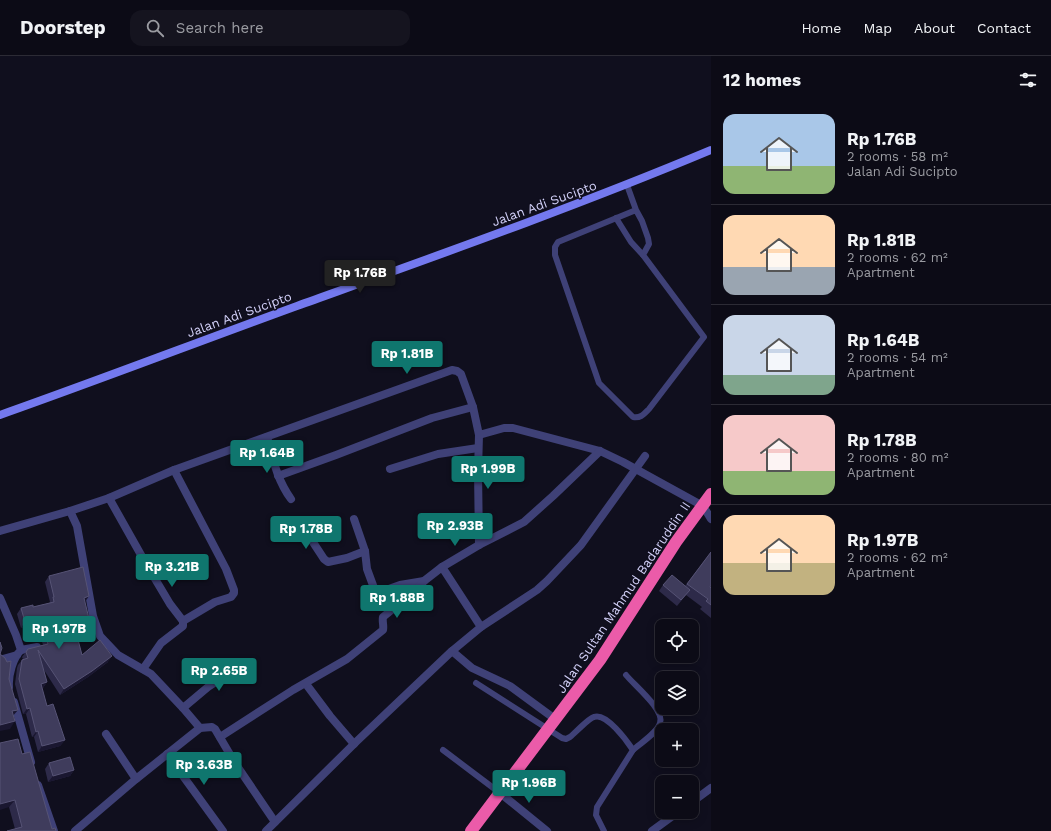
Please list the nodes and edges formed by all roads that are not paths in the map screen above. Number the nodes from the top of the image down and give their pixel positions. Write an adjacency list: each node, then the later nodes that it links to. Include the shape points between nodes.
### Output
1 (711, 150): 2 (street, Jalan Adi Sucipto)
2 (627, 185): 3 (lane); 9 (street, Jalan Adi Sucipto)
3 (636, 210): 4 (lane); 5 (lane, via 649,244)
4 (616, 218): 5 (lane, via 631,242); 7 (lane, via 558,242 555,247 555,255 599,383 633,417 642,416)
5 (643, 255): 7 (lane)
6 (711, 333): 7 (lane)
7 (704, 337)
8 (473, 408): 10 (street); 11 (street, via 461,374 452,370); 18 (street, via 432,418)
9 (0, 415)
10 (479, 435): 12 (street); 13 (street, via 513,428)
11 (267, 437): 17 (street); 18 (street)
12 (478, 448): 16 (street, via 438,454); 28 (street)
13 (600, 451): 15 (street); 28 (street, via 524,522)
14 (645, 456): 15 (street)
15 (636, 468): 22 (street); 34 (street, via 581,545 547,581)
16 (390, 469)
17 (174, 470): 20 (street); 33 (street, via 226,569 234,590 230,597 215,602)
18 (278, 476): 21 (street)
19 (711, 494): 22 (highway, Jalan Sultan Mahmud Badaruddin II)
20 (109, 498): 23 (street); 33 (street, via 170,604)
21 (291, 499)
22 (702, 506): 25 (street); 45 (highway, Jalan Sultan Mahmud Badaruddin II, via 600,660)
23 (70, 512): 27 (street); 40 (street, via 77,526 93,616 100,636 118,655)
24 (354, 519): 29 (street)
25 (711, 519)
26 (305, 530): 29 (street, via 328,562)
27 (0, 531)
28 (479, 545): 30 (street)
29 (365, 551): 31 (street, via 367,569 374,588 386,590)
30 (442, 567): 31 (street); 34 (street)
31 (424, 581): 43 (street, via 383,617 384,627 380,633 347,659)
32 (0, 598): 37 (street, via 16,635)
33 (183, 621): 40 (street, via 183,626 161,644)
34 (481, 627): 36 (street)
35 (37, 647): 37 (street)
36 (452, 651): 45 (street, via 472,668 510,686); 49 (street)
37 (19, 652): 38 (street); 59 (street, via 9,677 9,685 33,770)
38 (0, 660)
39 (250, 668): 44 (street, via 219,680)
40 (143, 669): 44 (street)
41 (626, 676): 51 (lane, via 658,710 661,717 657,729)
42 (476, 683): 45 (lane, via 529,718)
43 (306, 684): 48 (street); 49 (street)
44 (184, 708): 46 (street)
45 (551, 724): 51 (lane, via 562,738 566,739 594,717 600,717 617,729); 55 (highway, Jalan Sultan Mahmud Badaruddin II)
46 (200, 728): 48 (street, via 212,727); 52 (street)
47 (106, 734): 53 (street)
48 (220, 737): 58 (street)
49 (354, 744): 58 (street)
50 (443, 750): 55 (lane)
51 (633, 750): 65 (lane, via 597,807 596,815)
52 (167, 754): 53 (street); 61 (street)
53 (136, 779): 60 (street)
54 (711, 788): 56 (street)
55 (500, 793): 63 (highway, Jalan Sultan Mahmud Badaruddin II); 64 (street)
56 (699, 797)
57 (668, 819): 66 (street)
58 (275, 822): 62 (street)
59 (54, 831)
60 (75, 831)
61 (223, 831)
62 (266, 831)
63 (471, 831)
64 (547, 831)
65 (604, 831)
66 (652, 831)

